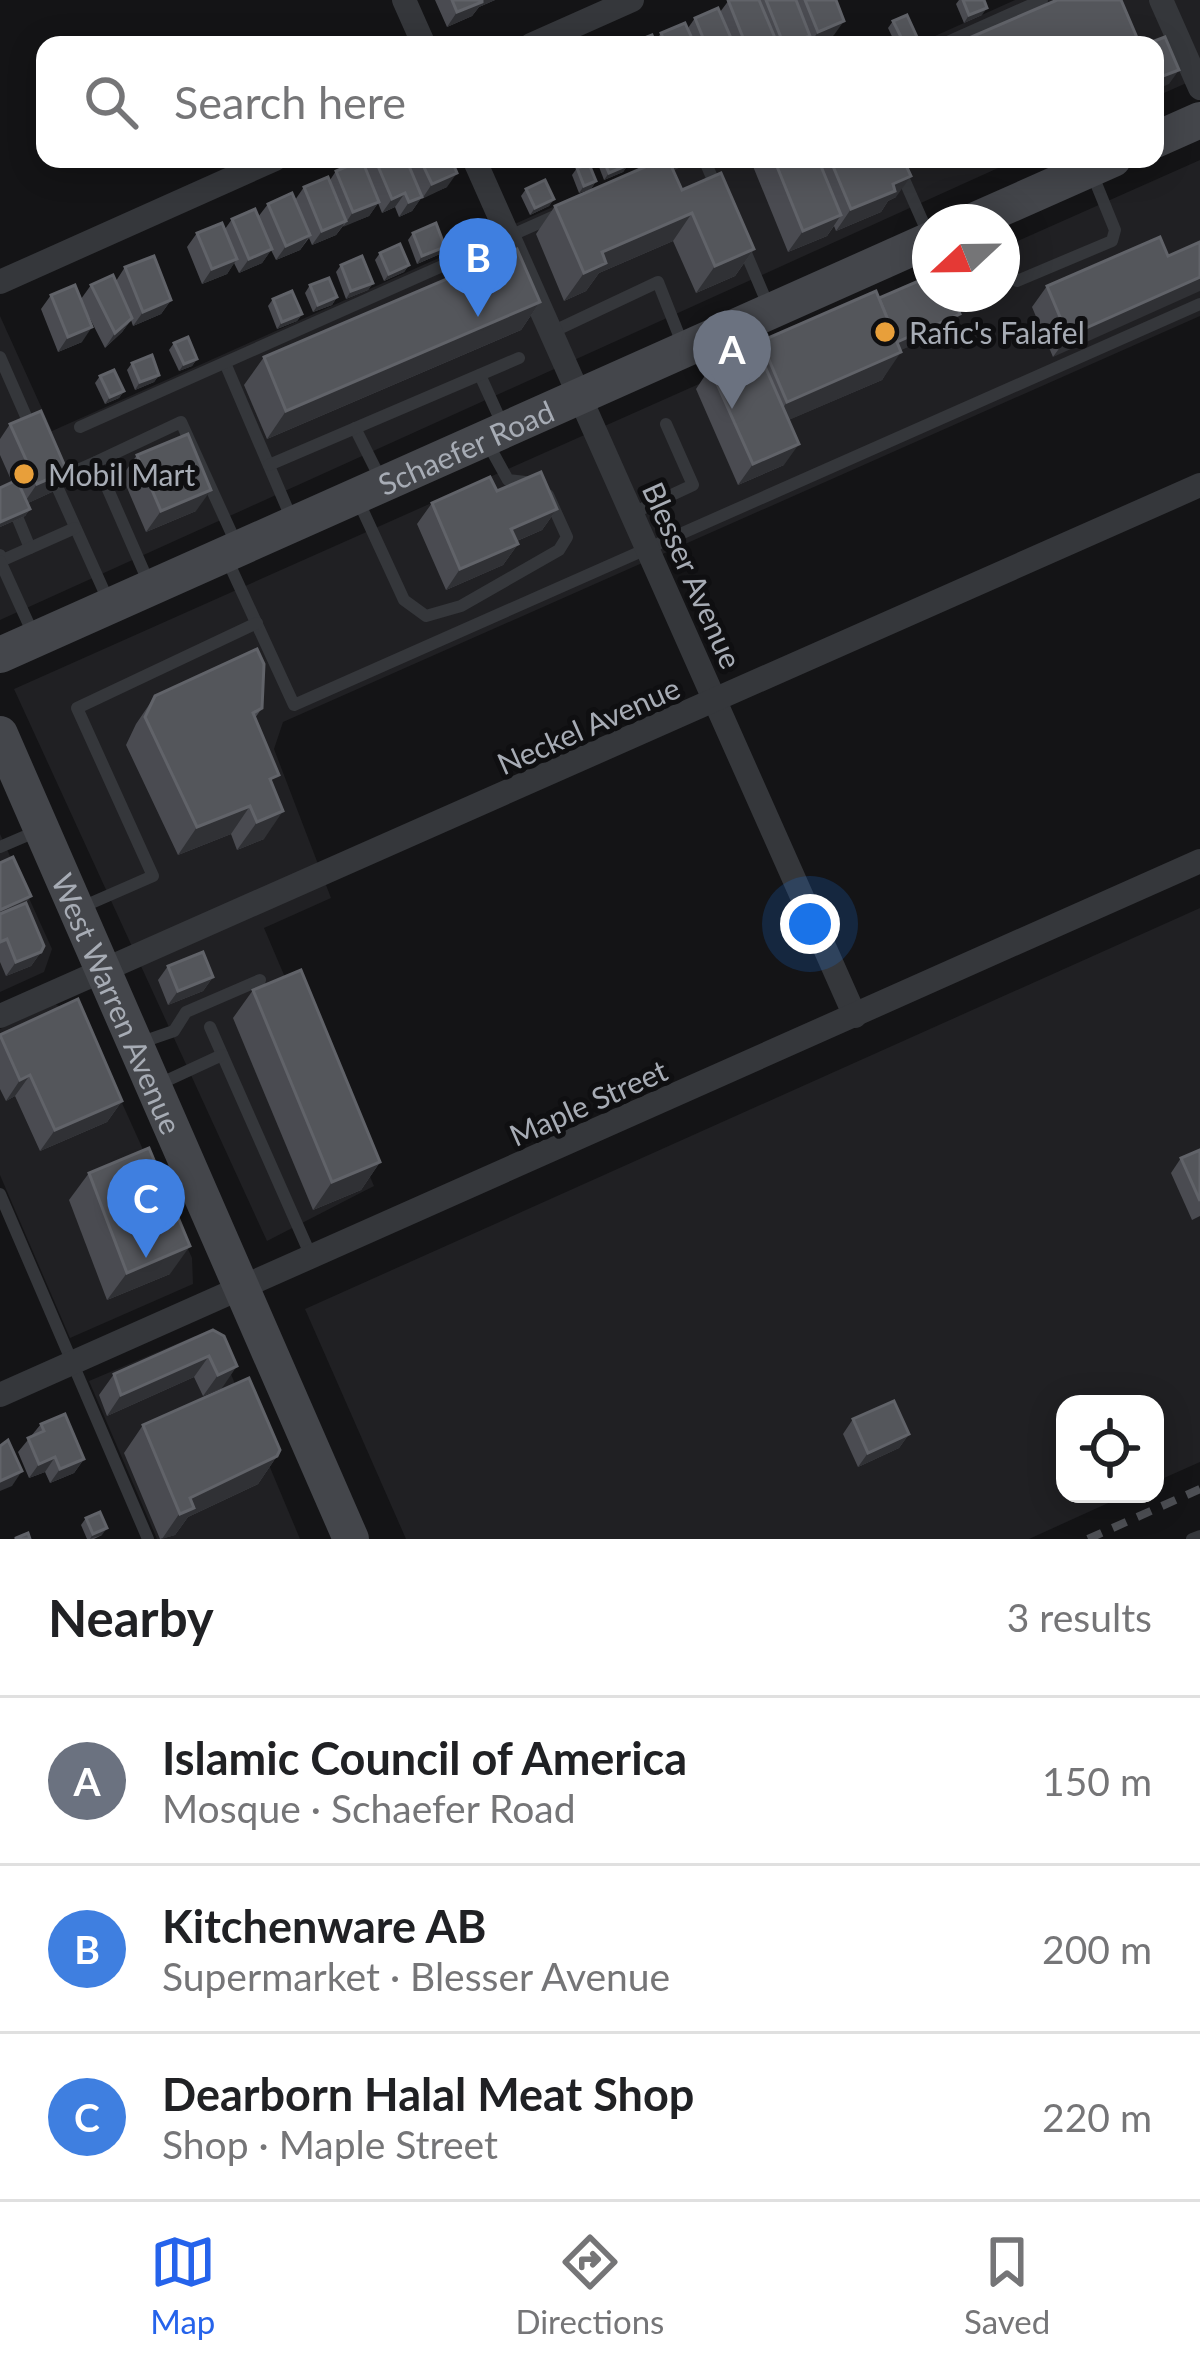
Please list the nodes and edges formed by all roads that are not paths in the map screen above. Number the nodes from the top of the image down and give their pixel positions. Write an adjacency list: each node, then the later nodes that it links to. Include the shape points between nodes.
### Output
1 (404, 0): 5 (street)
2 (632, 0): 6 (street)
3 (1042, 0): 7 (lane)
4 (1161, 0): 8 (street)
5 (420, 36)
6 (551, 36)
7 (961, 36)
8 (1200, 88)
9 (1200, 120): 10 (main road)
10 (1164, 136)
11 (255, 168): 27 (street)
12 (478, 168): 24 (street, Blesser Avenue)
13 (663, 168): 18 (lane)
14 (708, 168): 19 (lane)
15 (899, 168): 20 (lane)
16 (1092, 168): 21 (main road)
17 (1102, 168): 26 (lane, via 1112,241)
18 (645, 176)
19 (721, 196)
20 (914, 204)
21 (1015, 204)
22 (566, 211): 24 (lane)
23 (737, 234): 29 (lane)
24 (509, 236): 30 (street, Blesser Avenue); 34 (lane)
25 (912, 248): 29 (main road, Schaefer Road)
26 (1020, 280)
27 (0, 282)
28 (1200, 304): 54 (lane)
29 (771, 311): 31 (main road, Schaefer Road)
30 (552, 332): 31 (lane, via 658,282); 37 (street, Blesser Avenue)
31 (685, 350): 37 (main road, Schaefer Road)
32 (0, 357): 36 (lane)
33 (519, 358): 35 (lane)
34 (225, 363): 39 (lane); 45 (lane)
35 (480, 375): 40 (lane); 41 (lane)
36 (5, 381): 42 (lane)
37 (580, 396): 41 (main road, Schaefer Road); 49 (street, Blesser Avenue)
38 (666, 424): 49 (lane, via 693,485)
39 (80, 428)
40 (355, 428): 45 (lane); 48 (lane)
41 (495, 435): 48 (main road, Schaefer Road); 48 (lane, via 508,481 542,486 567,536 559,550 461,606 425,616 412,611)
42 (37, 440)
43 (46, 460): 46 (lane)
44 (96, 462): 46 (lane); 55 (lane, via 181,422); 57 (lane)
45 (268, 465): 51 (lane)
46 (55, 480): 52 (lane)
47 (1200, 485): 62 (street, Neckel Avenue)
48 (370, 491): 51 (main road, Schaefer Road)
49 (633, 513): 54 (street, Blesser Avenue)
50 (18, 519): 53 (lane)
51 (294, 525): 55 (main road, Schaefer Road)
52 (75, 528): 53 (lane); 58 (lane)
53 (30, 548): 56 (lane)
54 (648, 548): 59 (lane, via 294,705); 62 (street, Blesser Avenue)
55 (232, 553): 57 (main road, Schaefer Road); 59 (lane)
56 (1, 558): 60 (lane)
57 (151, 589): 58 (main road, Schaefer Road)
58 (111, 607): 60 (main road, Schaefer Road)
59 (257, 623): 67 (lane, via 77,708 153,876)
60 (35, 639): 61 (main road, Schaefer Road)
61 (0, 655)
62 (716, 700): 68 (street, Neckel Avenue); 71 (street, Blesser Avenue)
63 (0, 734): 64 (main road, West Warren Avenue)
64 (42, 830): 65 (lane); 67 (main road, West Warren Avenue)
65 (0, 848)
66 (1200, 862): 71 (street, Maple Street)
67 (77, 909): 68 (main road, West Warren Avenue)
68 (104, 971): 70 (street, Neckel Avenue); 73 (main road, West Warren Avenue)
69 (260, 980): 73 (lane)
70 (0, 1016)
71 (855, 1016): 77 (street, Maple Street)
72 (210, 1027): 74 (lane)
73 (135, 1044): 75 (main road, West Warren Avenue)
74 (222, 1055): 75 (lane); 77 (lane)
75 (154, 1086): 78 (main road, West Warren Avenue)
76 (0, 1194): 79 (lane)
77 (311, 1258): 78 (street, Maple Street)
78 (244, 1287): 79 (street, Maple Street); 83 (main road, West Warren Avenue)
79 (72, 1363): 80 (street, Maple Street); 81 (lane)
80 (0, 1395)
81 (147, 1536): 82 (lane)
82 (130, 1539)
83 (351, 1539)

